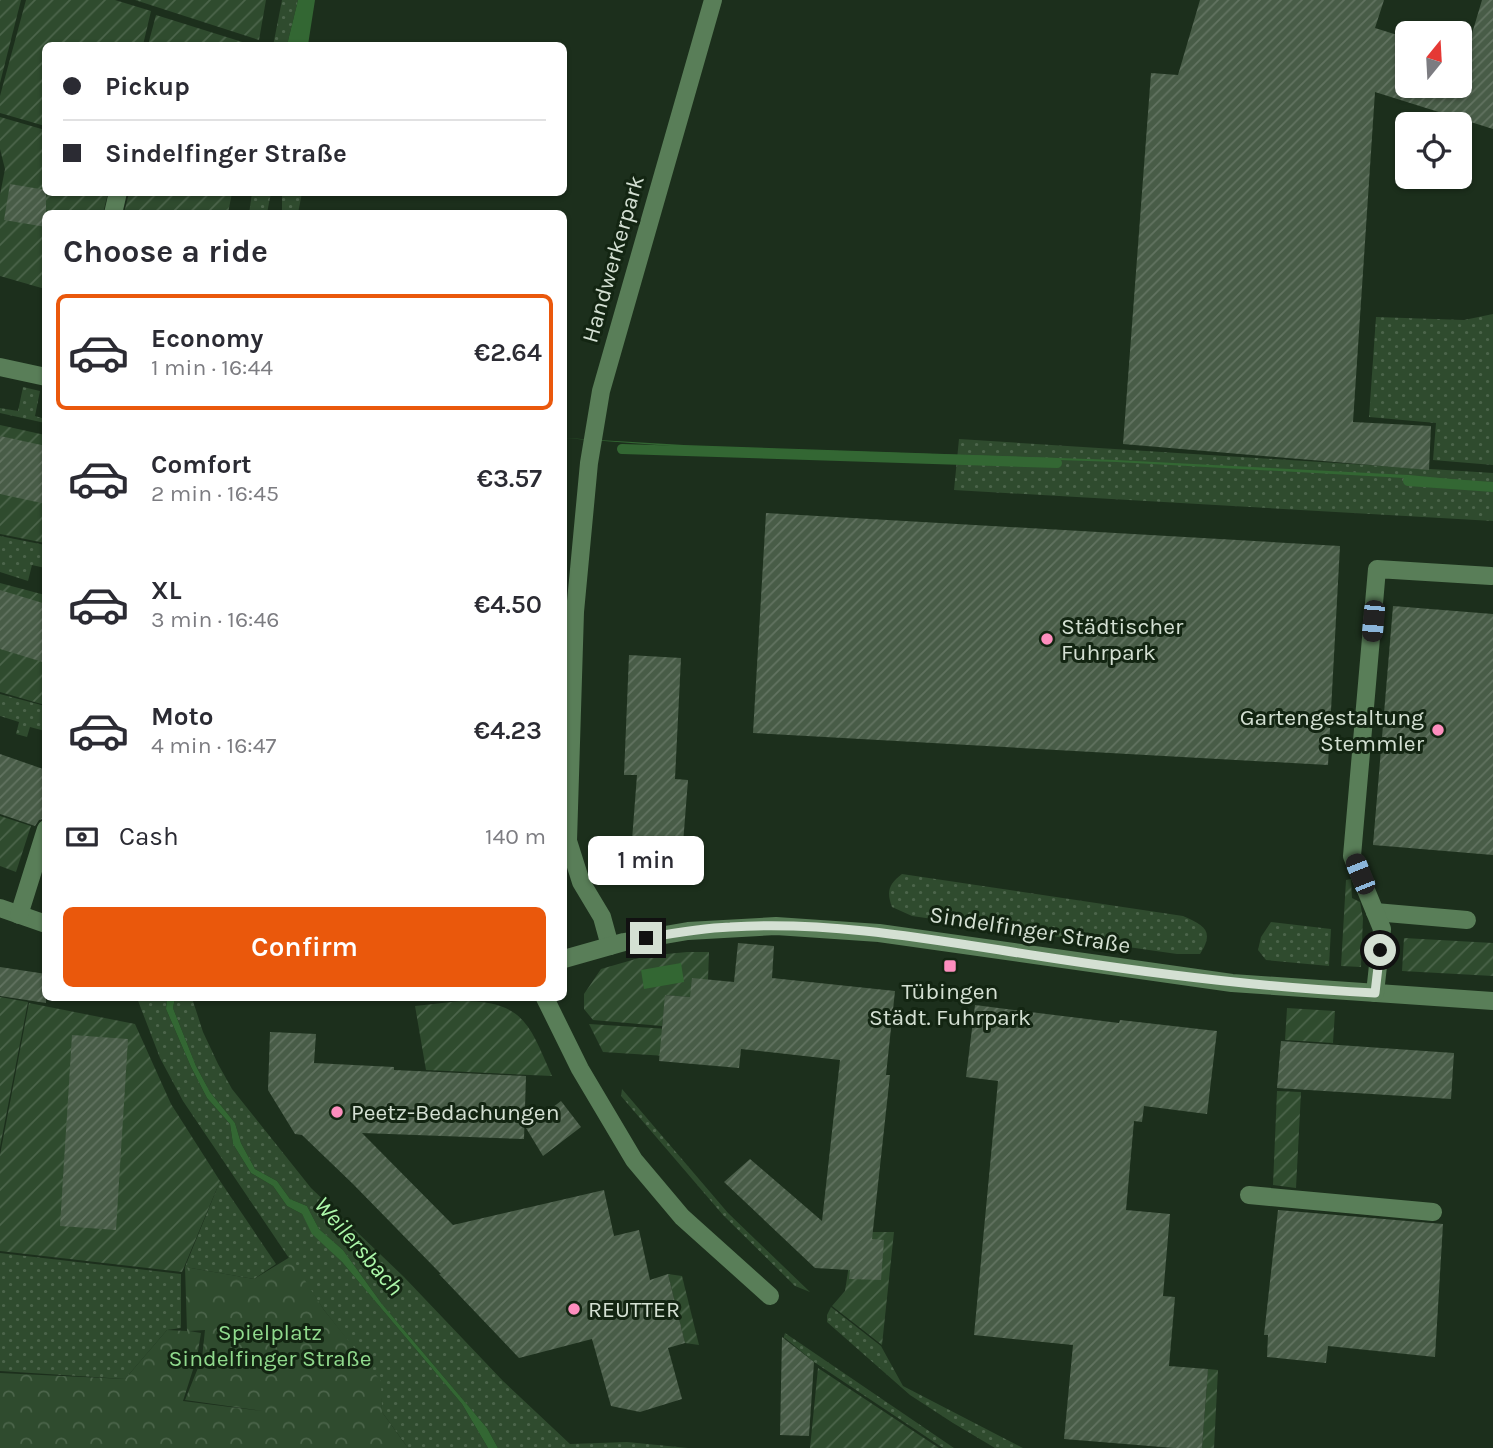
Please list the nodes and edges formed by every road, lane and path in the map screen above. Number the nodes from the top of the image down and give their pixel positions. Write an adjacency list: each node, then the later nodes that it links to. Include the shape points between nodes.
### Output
1 (712, 0): 11 (street, Handwerkerpark, via 601,391 589,463 575,612 568,841)
2 (0, 367): 3 (street)
3 (42, 376)
4 (1491, 576): 7 (street, via 1377,569 1352,856)
5 (42, 842): 8 (street)
6 (0, 908): 8 (street)
7 (1375, 912): 9 (street); 13 (street, via 1382,929)
8 (19, 915): 10 (street)
9 (1467, 920)
10 (42, 923)
11 (610, 946): 12 (street, Sindelfinger Straße); 13 (street, Sindelfinger Straße, via 688,931 776,926 879,933 1232,983)
12 (567, 958)
13 (1375, 993): 15 (street, Sindelfinger Straße)
14 (546, 1001): 18 (street, via 634,1160 682,1217)
15 (1493, 1001)
16 (1249, 1195): 17 (street)
17 (1433, 1212)
18 (770, 1296)

